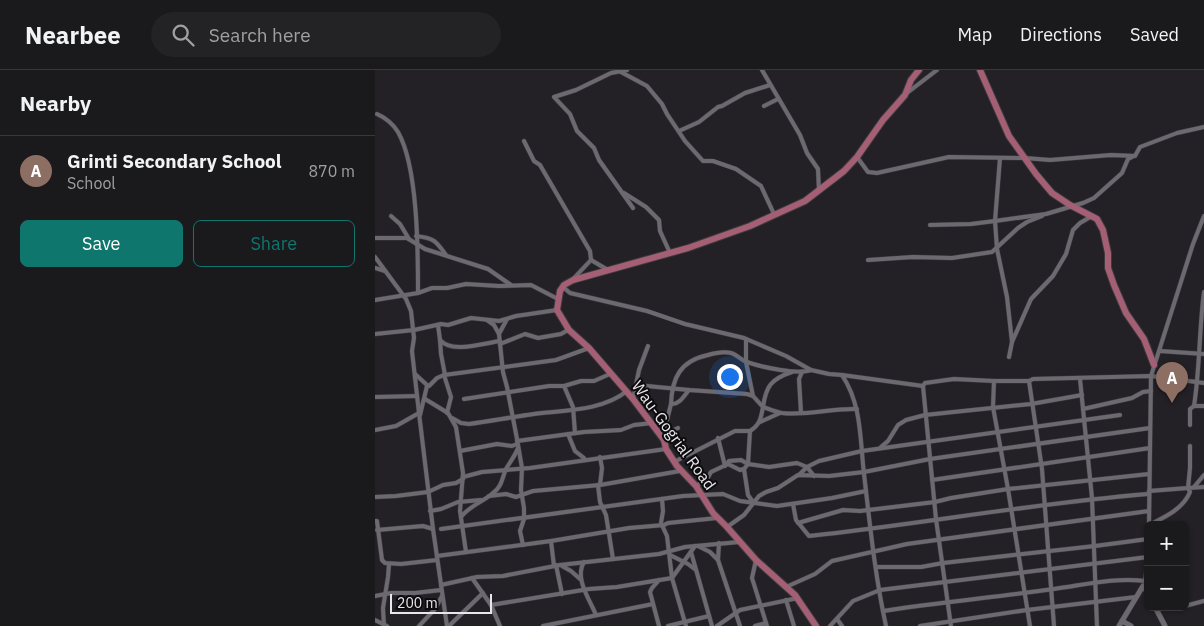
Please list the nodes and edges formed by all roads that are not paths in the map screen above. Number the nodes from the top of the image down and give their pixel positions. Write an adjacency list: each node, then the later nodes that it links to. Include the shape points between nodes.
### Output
1 (627, 70): 6 (street)
2 (762, 70): 7 (street)
3 (919, 70): 8 (main road)
4 (937, 70): 8 (street)
5 (979, 70): 18 (main road, via 1009,136)
6 (621, 72): 13 (street, via 647,86); 19 (street, via 554,97 570,114 577,131 594,148)
7 (770, 85): 9 (street); 13 (street, via 745,93)
8 (905, 95): 16 (main road)
9 (778, 99): 10 (street); 20 (street, via 818,169)
10 (763, 106)
11 (377, 114): 30 (street, via 396,129 406,153)
12 (1204, 128): 15 (street, via 1177,133 1140,147)
13 (679, 131): 23 (street, via 703,161 736,169 761,186)
14 (524, 142): 38 (street, via 590,251)
15 (1135, 156): 18 (street); 21 (street, via 1128,158 1122,173 1094,198)
16 (857, 157): 17 (street, via 869,172 877,173 949,157); 20 (main road)
17 (1000, 158): 18 (street); 28 (street)
18 (1025, 158): 21 (main road, via 1053,193)
19 (620, 190): 22 (street); 35 (street, via 659,220 660,231)
20 (819, 190): 23 (main road, via 805,201)
21 (1071, 205): 24 (street); 26 (main road)
22 (633, 208)
23 (774, 214): 35 (main road)
24 (1046, 214): 28 (street); 34 (street, via 1018,228)
25 (391, 216): 32 (street)
26 (1092, 216): 63 (street, via 1073,230 1064,258 1031,300); 70 (main road, via 1103,230 1108,268 1121,302)
27 (1204, 216): 66 (street)
28 (995, 221): 29 (street); 34 (street)
29 (930, 225)
30 (417, 236): 33 (street); 36 (street, via 434,240)
31 (375, 238): 32 (street, via 401,236)
32 (409, 239): 33 (street)
33 (417, 245): 36 (street); 47 (street)
34 (997, 249): 39 (street, via 952,258); 63 (street, via 1006,285)
35 (670, 253): 41 (main road)
36 (446, 255): 44 (street, via 488,269)
37 (375, 257): 42 (street)
38 (591, 260): 41 (street); 43 (street)
39 (868, 260)
40 (375, 268): 42 (street)
41 (606, 270): 43 (main road)
42 (385, 271): 48 (street)
43 (573, 280): 45 (main road)
44 (512, 286): 47 (street, via 462,284); 49 (street, via 536,286)
45 (563, 287): 49 (main road); 60 (street, via 573,294 647,310 685,324)
46 (1204, 292): 54 (street)
47 (418, 293): 48 (street)
48 (403, 296): 50 (street); 56 (street, via 410,305)
49 (558, 299): 51 (main road)
50 (375, 300)
51 (557, 310): 52 (street); 57 (main road, Wau-Gogrial Road)
52 (509, 318): 53 (street, via 499,322); 59 (street)
53 (487, 320): 55 (street, via 470,318 450,325); 59 (street)
54 (1202, 322): 67 (street)
55 (437, 325): 56 (street); 61 (street)
56 (414, 330): 58 (street); 75 (street)
57 (569, 330): 62 (street, via 538,338 525,334); 65 (main road, Wau-Gogrial Road)
58 (375, 334)
59 (499, 334): 62 (street)
60 (746, 338): 69 (street); 72 (street)
61 (440, 340): 62 (street, via 445,345 456,347); 77 (street)
62 (500, 342): 71 (street)
63 (1012, 342): 68 (street)
64 (648, 346): 85 (street)
65 (589, 348): 71 (street, via 556,360); 76 (main road, Wau-Gogrial Road)
66 (1159, 351): 67 (street); 70 (street)
67 (1202, 354): 83 (street)
68 (1009, 357)
69 (746, 362): 73 (street); 89 (street, via 733,353 698,357 677,373); 96 (street)
70 (1154, 365): 79 (street)
71 (503, 368): 77 (street); 93 (street)
72 (811, 370): 74 (street); 78 (street)
73 (792, 372): 74 (street); 106 (street, via 771,382)
74 (802, 372): 114 (street, via 799,379)
75 (415, 374): 86 (street); 95 (street)
76 (611, 374): 87 (street); 91 (main road, Wau-Gogrial Road)
77 (444, 375): 86 (street); 111 (street, via 451,396)
78 (843, 375): 88 (street); 109 (street, via 851,387)
79 (1151, 376): 80 (street); 83 (street); 92 (street)
80 (1080, 379): 82 (street); 94 (street)
81 (994, 381): 82 (street); 88 (street, via 954,379); 107 (street)
82 (1029, 381): 103 (street)
83 (1197, 382): 84 (street); 104 (street)
84 (1204, 383)
85 (636, 385): 89 (street); 98 (street)
86 (427, 386): 99 (street)
87 (564, 386): 93 (street); 108 (street)
88 (923, 386): 115 (street)
89 (672, 388): 90 (street); 102 (street)
90 (689, 390): 96 (street); 102 (street, via 679,401)
91 (627, 391): 98 (main road, Wau-Gogrial Road); 108 (street, via 603,403)
92 (1151, 391): 110 (street); 126 (street)
93 (509, 392): 100 (street); 117 (street)
94 (1082, 395): 103 (street); 110 (street)
95 (417, 396): 97 (street); 112 (street)
96 (753, 396): 106 (street)
97 (377, 398): 101 (street)
98 (633, 398): 122 (main road, Wau-Gogrial Road)
99 (425, 399): 111 (street); 118 (street)
100 (464, 399)
101 (375, 404)
102 (671, 404): 132 (street, via 666,424)
103 (1031, 404): 107 (street); 124 (street)
104 (1194, 406): 105 (street); 123 (street)
105 (1204, 406)
106 (763, 407): 113 (street); 121 (street)
107 (993, 407): 115 (street); 129 (street)
108 (573, 409): 117 (street); 130 (street)
109 (857, 409): 114 (street); 145 (street)
110 (1083, 409): 120 (street)
111 (447, 412): 119 (street)
112 (419, 413): 118 (street); 127 (street, via 396,426)
113 (780, 413): 114 (street); 121 (street)
114 (801, 413)
115 (925, 415): 136 (street); 140 (street, via 898,425)
116 (1120, 415): 120 (street)
117 (513, 417): 119 (street, via 466,424); 137 (street)
118 (419, 418): 177 (street)
119 (453, 418): 144 (street)
120 (1085, 419): 124 (street); 133 (street)
121 (760, 422): 128 (street)
122 (652, 423): 130 (street, via 621,430); 135 (main road, Wau-Gogrial Road)
123 (1191, 425)
124 (1035, 426): 129 (street); 138 (street)
125 (678, 428): 132 (street)
126 (1150, 428): 133 (street); 141 (street)
127 (375, 430)
128 (750, 431): 134 (street, via 735,431); 151 (street)
129 (999, 432): 136 (street); 143 (street)
130 (575, 433): 131 (street)
131 (568, 434): 137 (street); 148 (street, via 575,450)
132 (670, 434): 135 (street)
133 (1086, 436): 138 (street); 147 (street)
134 (718, 438): 150 (street); 153 (street)
135 (664, 440): 142 (main road, Wau-Gogrial Road)
136 (927, 441): 140 (street); 149 (street)
137 (517, 444): 144 (street); 155 (street); 156 (street)
138 (1037, 445): 143 (street); 152 (street)
139 (1190, 446): 173 (street)
140 (881, 448): 145 (street)
141 (1150, 448): 147 (street); 161 (street)
142 (666, 449): 146 (street); 150 (main road, Wau-Gogrial Road)
143 (1001, 450): 149 (street); 158 (street)
144 (460, 451): 165 (street)
145 (862, 451): 154 (street); 160 (street)
146 (600, 457): 148 (street); 168 (street)
147 (1089, 457): 152 (street); 167 (street)
148 (585, 459): 155 (street)
149 (930, 460): 160 (street); 166 (street)
150 (674, 462): 159 (main road, Wau-Gogrial Road)
151 (748, 464): 153 (street, via 736,460); 154 (street, via 769,467 797,463); 157 (street)
152 (1040, 465): 158 (street); 169 (street)
153 (725, 466): 157 (street); 170 (street, via 711,472 707,479)
154 (807, 467): 162 (street); 164 (street)
155 (521, 468): 156 (street); 179 (street)
156 (506, 469): 165 (street); 181 (street, via 502,484)
157 (744, 469): 187 (street, via 748,495)
158 (1005, 469): 166 (street); 174 (street)
159 (680, 471): 168 (street); 170 (main road, Wau-Gogrial Road)
160 (864, 472): 164 (street); 176 (street)
161 (1149, 474): 167 (street); 178 (street)
162 (798, 475): 164 (street); 187 (street)
163 (1204, 475): 171 (street)
164 (814, 476)
165 (463, 478): 177 (street); 186 (street)
166 (932, 480): 188 (street)
167 (1090, 480): 169 (street); 183 (street)
168 (599, 485): 179 (street, via 533,491); 191 (street)
169 (1043, 485): 174 (street); 190 (street)
170 (695, 486): 180 (main road, Wau-Gogrial Road)
171 (1194, 486): 172 (street); 173 (street)
172 (1204, 487)
173 (1188, 488): 178 (street); 203 (street, via 1190,492 1183,503)
174 (1008, 489): 188 (street); 194 (street)
175 (375, 491): 182 (street)
176 (866, 491): 189 (street); 193 (street)
177 (428, 492): 182 (street); 192 (street)
178 (1149, 492): 183 (street); 195 (street)
179 (522, 495): 181 (street); 199 (street)
180 (701, 495): 184 (street); 187 (street, via 723,494); 197 (main road, Wau-Gogrial Road)
181 (489, 496): 185 (street)
182 (377, 497)
183 (1093, 498): 190 (street); 198 (street)
184 (662, 499): 191 (street); 205 (street)
185 (483, 500): 186 (street); 196 (street)
186 (460, 501): 192 (street); 196 (street)
187 (753, 502): 189 (street, via 770,506); 208 (street, via 744,515)
188 (935, 502): 193 (street); 200 (street)
189 (793, 504): 204 (street)
190 (1045, 506): 194 (street); 206 (street)
191 (603, 508): 199 (street); 214 (street)
192 (430, 510): 209 (street)
193 (869, 510): 204 (street, via 843,510); 212 (street)
194 (1011, 510): 200 (street); 211 (street)
195 (1149, 511): 198 (street); 202 (street)
196 (461, 517): 207 (street)
197 (717, 518): 205 (street); 208 (main road, Wau-Gogrial Road)
198 (1094, 518): 206 (street); 222 (street)
199 (524, 519): 207 (street); 220 (street, via 520,531)
200 (936, 519): 212 (street); 215 (street)
201 (375, 521): 213 (street)
202 (1149, 521)
203 (1156, 521)
204 (798, 523): 212 (street, via 809,536)
205 (662, 525): 214 (street); 227 (street)
206 (1047, 525): 211 (street); 223 (street)
207 (463, 527): 210 (street); 225 (street)
208 (727, 527): 218 (main road, Wau-Gogrial Road)
209 (433, 529): 213 (street, via 423,526); 229 (street)
210 (441, 529)
211 (1014, 529): 215 (street); 228 (street)
212 (871, 530): 224 (street)
213 (376, 531): 237 (street, via 382,560)
214 (609, 532): 217 (street); 231 (street)
215 (939, 538): 224 (street); 236 (street)
216 (1144, 540): 222 (street)
217 (551, 541): 220 (street); 239 (street)
218 (740, 542): 219 (street); 233 (main road, Wau-Gogrial Road)
219 (719, 543): 221 (street); 232 (street)
220 (523, 545): 225 (street)
221 (697, 546): 226 (street); 227 (street); 232 (street)
222 (1095, 546): 223 (street); 238 (street)
223 (1049, 550): 228 (street); 241 (street)
224 (875, 551): 240 (street); 252 (street, via 832,561 815,574)
225 (466, 552): 229 (street)
226 (691, 552): 234 (street); 242 (street)
227 (670, 553): 231 (street); 234 (street); 245 (street)
228 (1018, 554): 236 (street); 243 (street)
229 (437, 558): 237 (street); 254 (street)
230 (1144, 558): 238 (street)
231 (613, 559): 235 (street)
232 (718, 560): 276 (street)
233 (756, 560): 252 (main road, Wau-Gogrial Road); 270 (street, via 752,578)
234 (683, 561): 242 (street); 245 (street)
235 (584, 562): 239 (street); 246 (street, via 580,568)
236 (943, 562): 240 (street, via 921,567); 248 (street)
237 (389, 564): 258 (street)
238 (1096, 564): 241 (street); 249 (street)
239 (557, 565): 244 (street, via 506,576); 246 (street); 260 (street)
240 (877, 567): 256 (street)
241 (1050, 570): 243 (street); 253 (street)
242 (697, 572): 278 (street)
243 (1022, 573): 248 (street); 257 (street)
244 (472, 578): 254 (street); 259 (street)
245 (672, 578): 247 (street); 281 (street)
246 (581, 580): 255 (street)
247 (659, 580): 255 (street); 268 (street, via 651,590)
248 (945, 582): 256 (street); 265 (street)
249 (1097, 582): 250 (street); 253 (street); 267 (street)
250 (1144, 582)
251 (1144, 584): 262 (street)
252 (785, 587): 263 (main road, Wau-Gogrial Road)
253 (1052, 589): 257 (street); 272 (street)
254 (441, 590): 258 (street); 287 (street, via 435,609); 288 (street)
255 (585, 590): 260 (street); 277 (street)
256 (880, 590): 274 (street); 280 (street, via 853,601)
257 (1025, 592): 265 (street); 273 (street)
258 (385, 594): 261 (street); 284 (street)
259 (483, 594): 269 (street); 288 (street)
260 (562, 594): 269 (street)
261 (375, 596)
262 (1136, 597): 267 (street); 283 (street)
263 (798, 598): 264 (street); 298 (main road, Wau-Gogrial Road)
264 (786, 600): 270 (street); 297 (street)
265 (947, 601): 274 (street); 282 (street)
266 (1204, 601): 271 (street)
267 (1097, 602): 272 (street); 305 (street)
268 (653, 604): 277 (street); 291 (street)
269 (491, 605): 289 (street)
270 (761, 605): 276 (street); 286 (street)
271 (1189, 605)
272 (1053, 608): 273 (street); 304 (street)
273 (1027, 610): 282 (street); 303 (street)
274 (883, 611): 301 (street)
275 (1158, 611): 307 (street)
276 (736, 613): 294 (street); 295 (street)
277 (596, 615): 285 (street)
278 (709, 616): 281 (street); 293 (street)
279 (375, 620): 284 (street)
280 (837, 620): 299 (street); 300 (street)
281 (686, 624): 292 (street)
282 (950, 624): 302 (street)
283 (1120, 624): 306 (street)
284 (385, 625)
285 (556, 625): 290 (street)
286 (767, 625): 296 (street)
287 (419, 626)
288 (448, 626)
289 (500, 626)
290 (543, 626)
291 (659, 626)
292 (668, 626)
293 (712, 626)
294 (717, 626)
295 (740, 626)
296 (755, 626)
297 (794, 626)
298 (816, 626)
299 (830, 626)
300 (843, 626)
301 (886, 626)
302 (920, 626)
303 (1029, 626)
304 (1054, 626)
305 (1097, 626)
306 (1131, 626)
307 (1165, 626)

